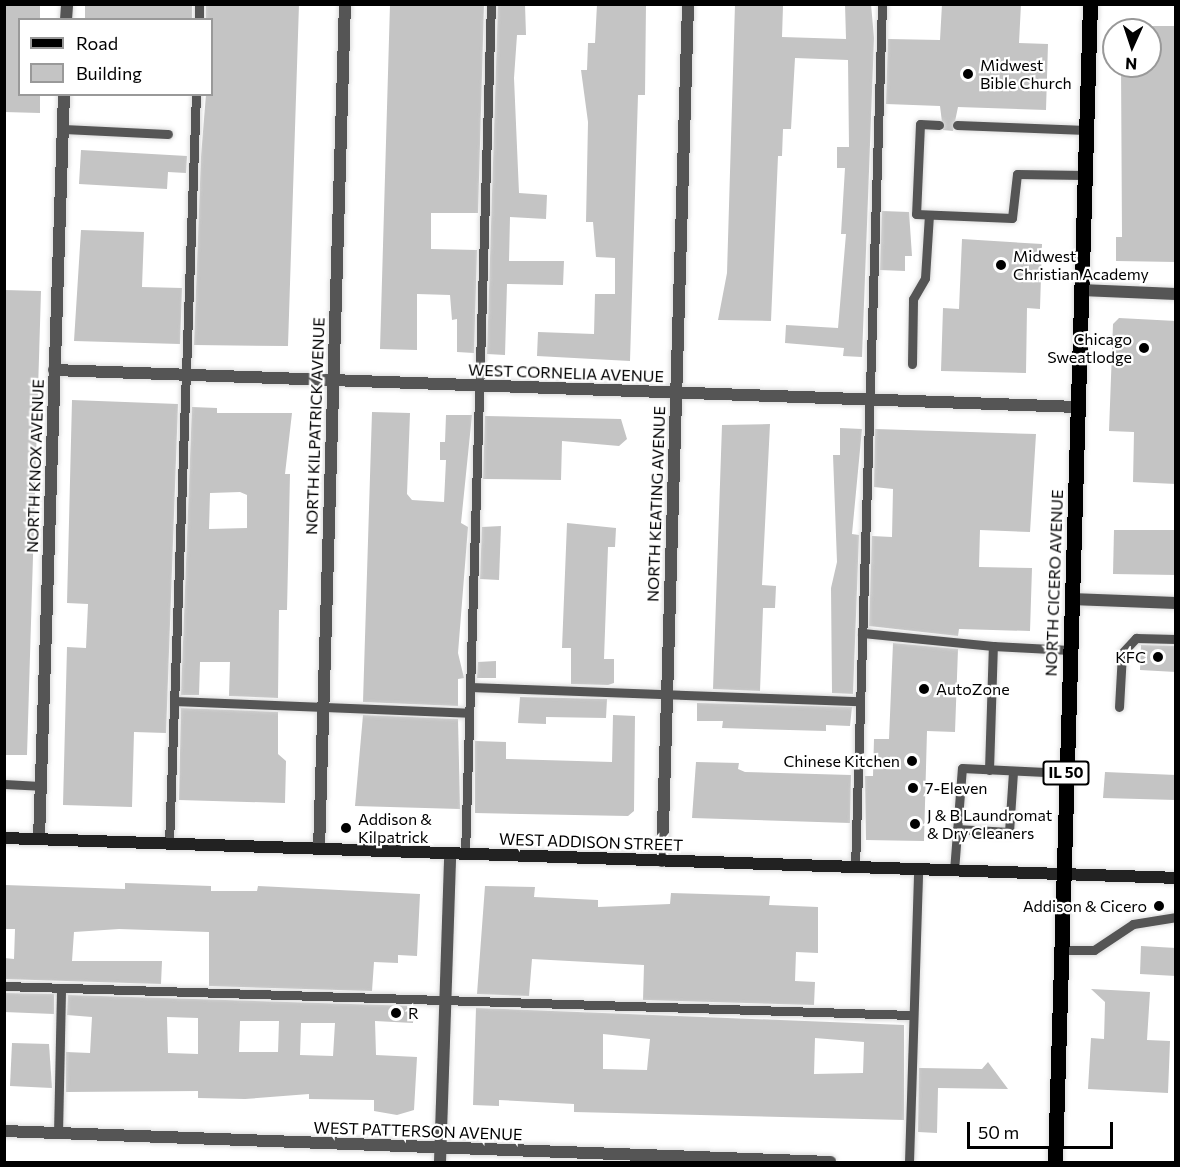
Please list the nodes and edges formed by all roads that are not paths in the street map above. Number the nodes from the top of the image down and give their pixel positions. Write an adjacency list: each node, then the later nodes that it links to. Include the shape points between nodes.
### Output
1 (345, 4): 20 (street, NORTH KILPATRICK AVENUE)
2 (491, 4): 21 (lane)
3 (688, 4): 22 (street, NORTH KEATING AVENUE)
4 (882, 4): 23 (lane)
5 (1090, 4): 11 (main road, NORTH CICERO AVENUE / IL 50)
6 (64, 96): 10 (street, NORTH KNOX AVENUE)
7 (196, 96): 19 (lane)
8 (939, 124): 14 (lane, via 920,124 916,214)
9 (957, 125): 11 (lane)
10 (63, 129): 12 (lane); 18 (street, NORTH KNOX AVENUE)
11 (1086, 130): 13 (main road, NORTH CICERO AVENUE / IL 50)
12 (168, 134)
13 (1084, 176): 14 (lane, via 1017,174 1012,218); 15 (main road, NORTH CICERO AVENUE / IL 50)
14 (929, 215): 17 (lane, via 925,278 913,299)
15 (1081, 290): 16 (street); 24 (main road, NORTH CICERO AVENUE / IL 50)
16 (1176, 294)
17 (912, 364)
18 (54, 370): 19 (street, WEST CORNELIA AVENUE); 42 (street, NORTH KNOX AVENUE)
19 (186, 375): 20 (street, WEST CORNELIA AVENUE); 33 (lane)
20 (333, 380): 21 (street, WEST CORNELIA AVENUE); 35 (street, NORTH KILPATRICK AVENUE)
21 (479, 386): 22 (street, WEST CORNELIA AVENUE); 31 (lane)
22 (676, 394): 23 (street, WEST CORNELIA AVENUE); 32 (street, NORTH KEATING AVENUE)
23 (869, 400): 24 (street, WEST CORNELIA AVENUE); 27 (lane)
24 (1077, 407): 25 (main road, NORTH CICERO AVENUE / IL 50)
25 (1071, 599): 26 (street); 30 (main road, NORTH CICERO AVENUE / IL 50)
26 (1176, 603)
27 (862, 633): 29 (lane); 34 (lane)
28 (1176, 639): 36 (lane, via 1136,638 1122,653)
29 (993, 646): 30 (lane); 38 (lane)
30 (1070, 650): 40 (main road, NORTH CICERO AVENUE / IL 50)
31 (470, 687): 32 (lane); 37 (lane)
32 (667, 694): 34 (lane); 50 (street, NORTH KEATING AVENUE)
33 (174, 701): 35 (lane); 46 (lane)
34 (860, 701): 51 (lane)
35 (323, 707): 37 (lane); 47 (street, NORTH KILPATRICK AVENUE)
36 (1119, 707)
37 (469, 713): 49 (lane)
38 (989, 770): 39 (lane); 43 (lane, via 962,768)
39 (1013, 771): 40 (lane); 43 (lane, via 1009,832)
40 (1066, 773): 54 (main road, NORTH CICERO AVENUE / IL 50)
41 (4, 784): 42 (lane)
42 (40, 786): 45 (street, NORTH KNOX AVENUE)
43 (957, 829): 53 (lane)
44 (4, 838): 45 (main road, WEST ADDISON STREET)
45 (39, 839): 46 (main road, WEST ADDISON STREET)
46 (169, 844): 47 (main road, WEST ADDISON STREET)
47 (319, 849): 48 (main road, WEST ADDISON STREET)
48 (450, 853): 49 (main road, WEST ADDISON STREET); 60 (street)
49 (465, 854): 50 (main road, WEST ADDISON STREET)
50 (662, 861): 51 (main road, WEST ADDISON STREET)
51 (855, 868): 52 (main road, WEST ADDISON STREET)
52 (918, 870): 53 (main road, WEST ADDISON STREET); 61 (lane)
53 (954, 871): 54 (main road, WEST ADDISON STREET)
54 (1063, 875): 55 (main road, WEST ADDISON STREET); 57 (main road, NORTH CICERO AVENUE / IL 50)
55 (1176, 878)
56 (1176, 916): 57 (lane, via 1133,924 1094,950)
57 (1060, 950): 68 (main road, NORTH CICERO AVENUE / IL 50)
58 (4, 986): 59 (lane)
59 (61, 988): 60 (lane); 63 (lane)
60 (446, 1000): 61 (lane); 64 (street)
61 (913, 1015): 67 (lane)
62 (4, 1131): 63 (street, WEST PATTERSON AVENUE)
63 (58, 1134): 64 (street, WEST PATTERSON AVENUE)
64 (441, 1148): 65 (street); 66 (street, WEST PATTERSON AVENUE)
65 (440, 1162)
66 (830, 1162)
67 (909, 1162)
68 (1054, 1162)

